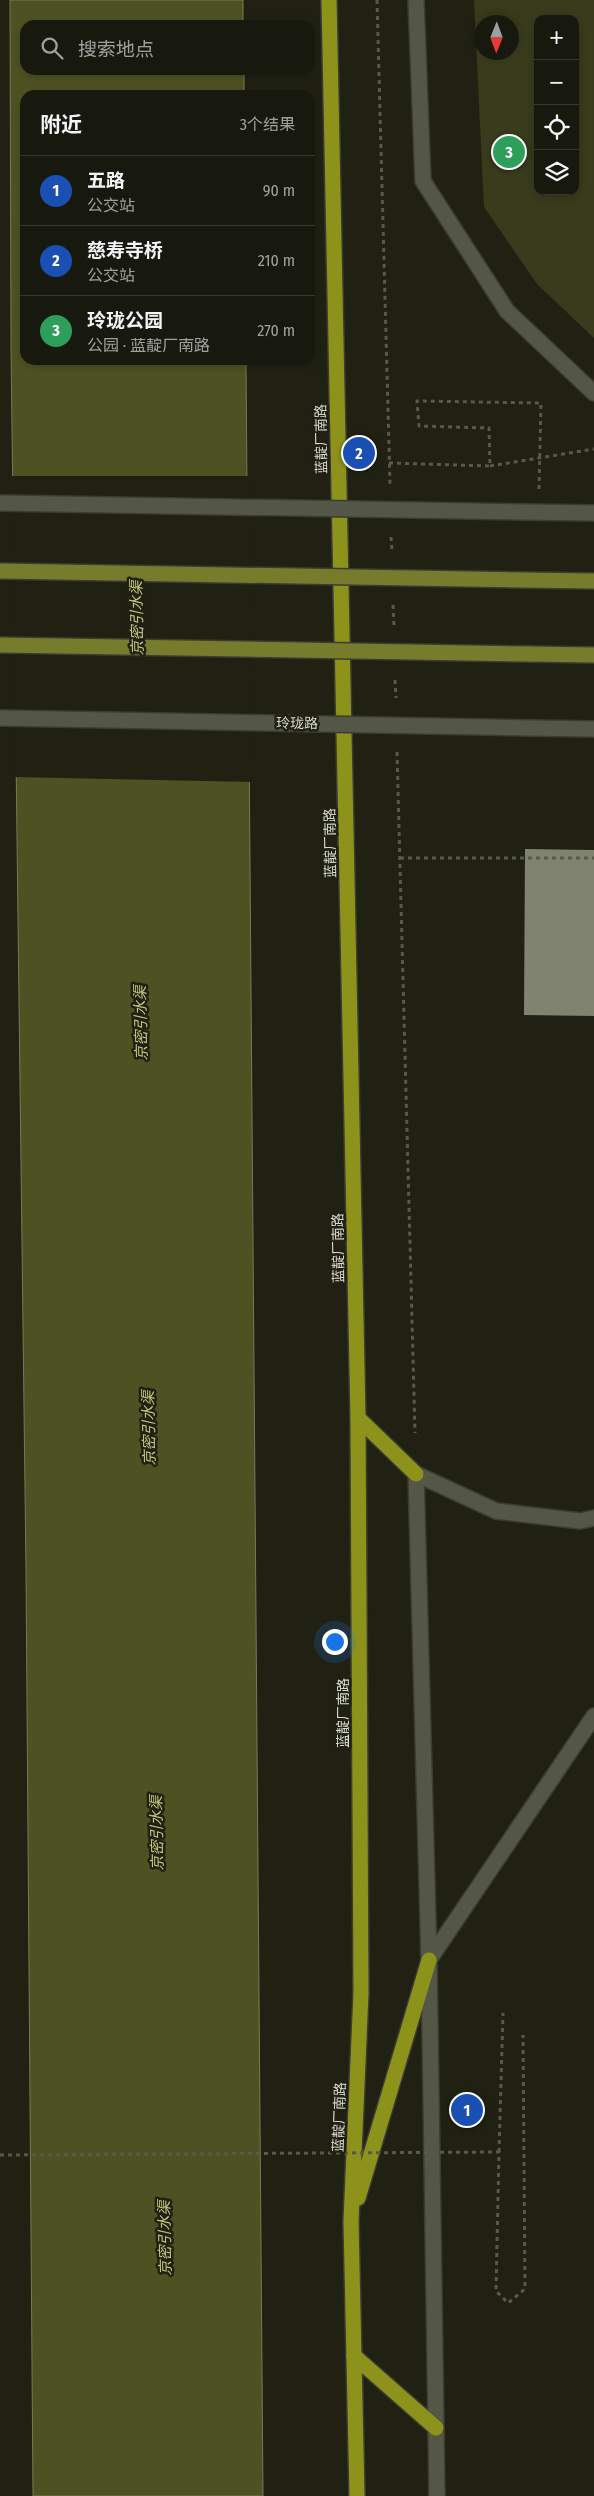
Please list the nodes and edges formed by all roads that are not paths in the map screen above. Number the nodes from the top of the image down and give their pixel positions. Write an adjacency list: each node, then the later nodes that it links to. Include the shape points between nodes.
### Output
1 (328, 0): 12 (highway, 蓝靛厂南路)
2 (416, 0): 3 (street, via 423,181 507,311)
3 (594, 393)
4 (0, 504): 5 (street, bridge)
5 (594, 513)
6 (0, 571): 7 (main road, bridge)
7 (594, 581)
8 (0, 645): 9 (main road, bridge)
9 (594, 655)
10 (0, 718): 11 (street, 玲珑路, bridge)
11 (594, 729)
12 (358, 1418): 13 (highway); 17 (highway, 蓝靛厂南路, via 361,1992)
13 (416, 1474): 14 (street, via 496,1511 580,1521); 16 (street)
14 (594, 1518)
15 (594, 1716): 16 (street)
16 (429, 1960): 17 (highway); 19 (street)
17 (351, 2221): 18 (highway, 蓝靛厂南路)
18 (354, 2356): 19 (highway); 20 (highway, 蓝靛厂南路)
19 (436, 2428): 21 (street)
20 (357, 2496)
21 (437, 2496)

